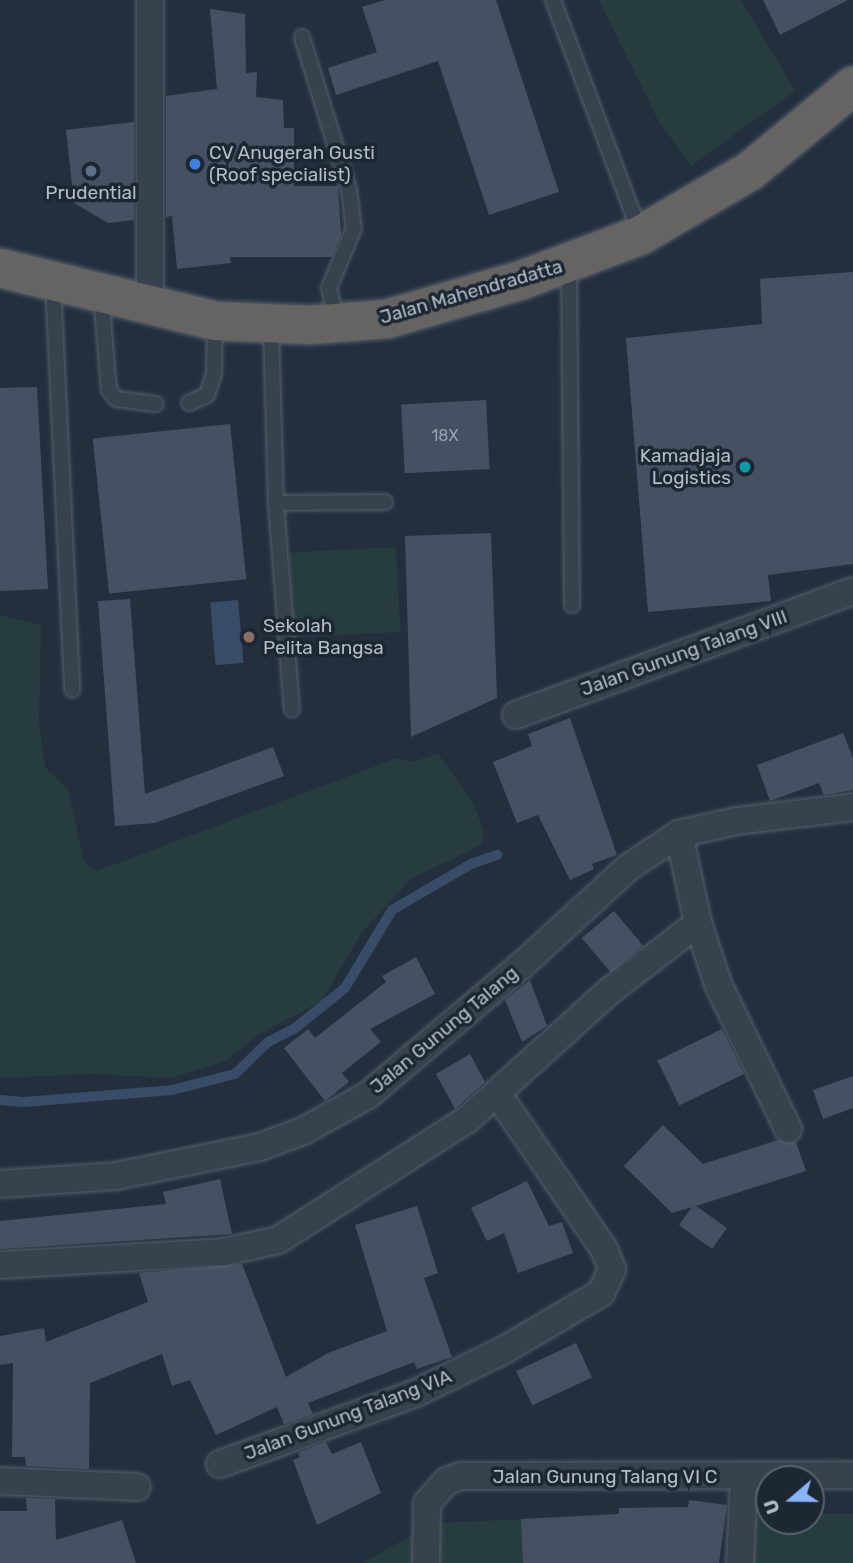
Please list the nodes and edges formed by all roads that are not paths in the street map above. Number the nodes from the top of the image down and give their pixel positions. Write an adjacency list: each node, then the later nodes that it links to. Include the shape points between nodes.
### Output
1 (150, 0): 10 (street)
2 (553, 0): 5 (lane)
3 (302, 37): 12 (lane, via 349,190 354,228 329,288)
4 (853, 86): 5 (highway, Jalan Mahendradatta, via 750,171)
5 (641, 234): 6 (highway, Jalan Mahendradatta)
6 (569, 264): 12 (highway, Jalan Mahendradatta, via 387,319); 19 (lane)
7 (0, 268): 8 (highway, Jalan Mahendradatta)
8 (53, 282): 9 (highway, Jalan Mahendradatta); 20 (lane)
9 (101, 293): 10 (highway, Jalan Mahendradatta); 14 (lane, via 109,390 116,399)
10 (150, 305): 11 (highway, Jalan Mahendradatta)
11 (216, 321): 13 (highway, Jalan Mahendradatta); 15 (lane, via 214,373 207,395)
12 (337, 324): 13 (highway, Jalan Mahendradatta)
13 (271, 325): 17 (lane)
14 (156, 404)
15 (189, 404)
16 (385, 502): 17 (lane)
17 (276, 503): 21 (lane)
18 (853, 591): 22 (street, Jalan Gunung Talang VIII)
19 (572, 605)
20 (72, 690)
21 (292, 709)
22 (516, 715)
23 (853, 807): 24 (street, Jalan Gunung Talang, via 736,821)
24 (680, 834): 25 (street); 28 (street, Jalan Gunung Talang, via 629,867 368,1095 303,1131 260,1147 116,1176)
25 (698, 923): 26 (street, via 611,990); 27 (street, via 735,1027)
26 (499, 1096): 29 (street, via 414,1158 278,1240 224,1252); 30 (street, Jalan Gunung Talang VIA, via 604,1249 612,1269 601,1293 504,1350 416,1393)
27 (788, 1129)
28 (0, 1184)
29 (0, 1265)
30 (220, 1464)
31 (853, 1475): 32 (street, Jalan Gunung Talang VI C)
32 (744, 1478): 35 (street, Jalan Gunung Talang VI C, via 461,1476 447,1481 427,1503); 36 (street)
33 (0, 1481): 34 (street)
34 (137, 1487)
35 (426, 1563)
36 (740, 1563)

